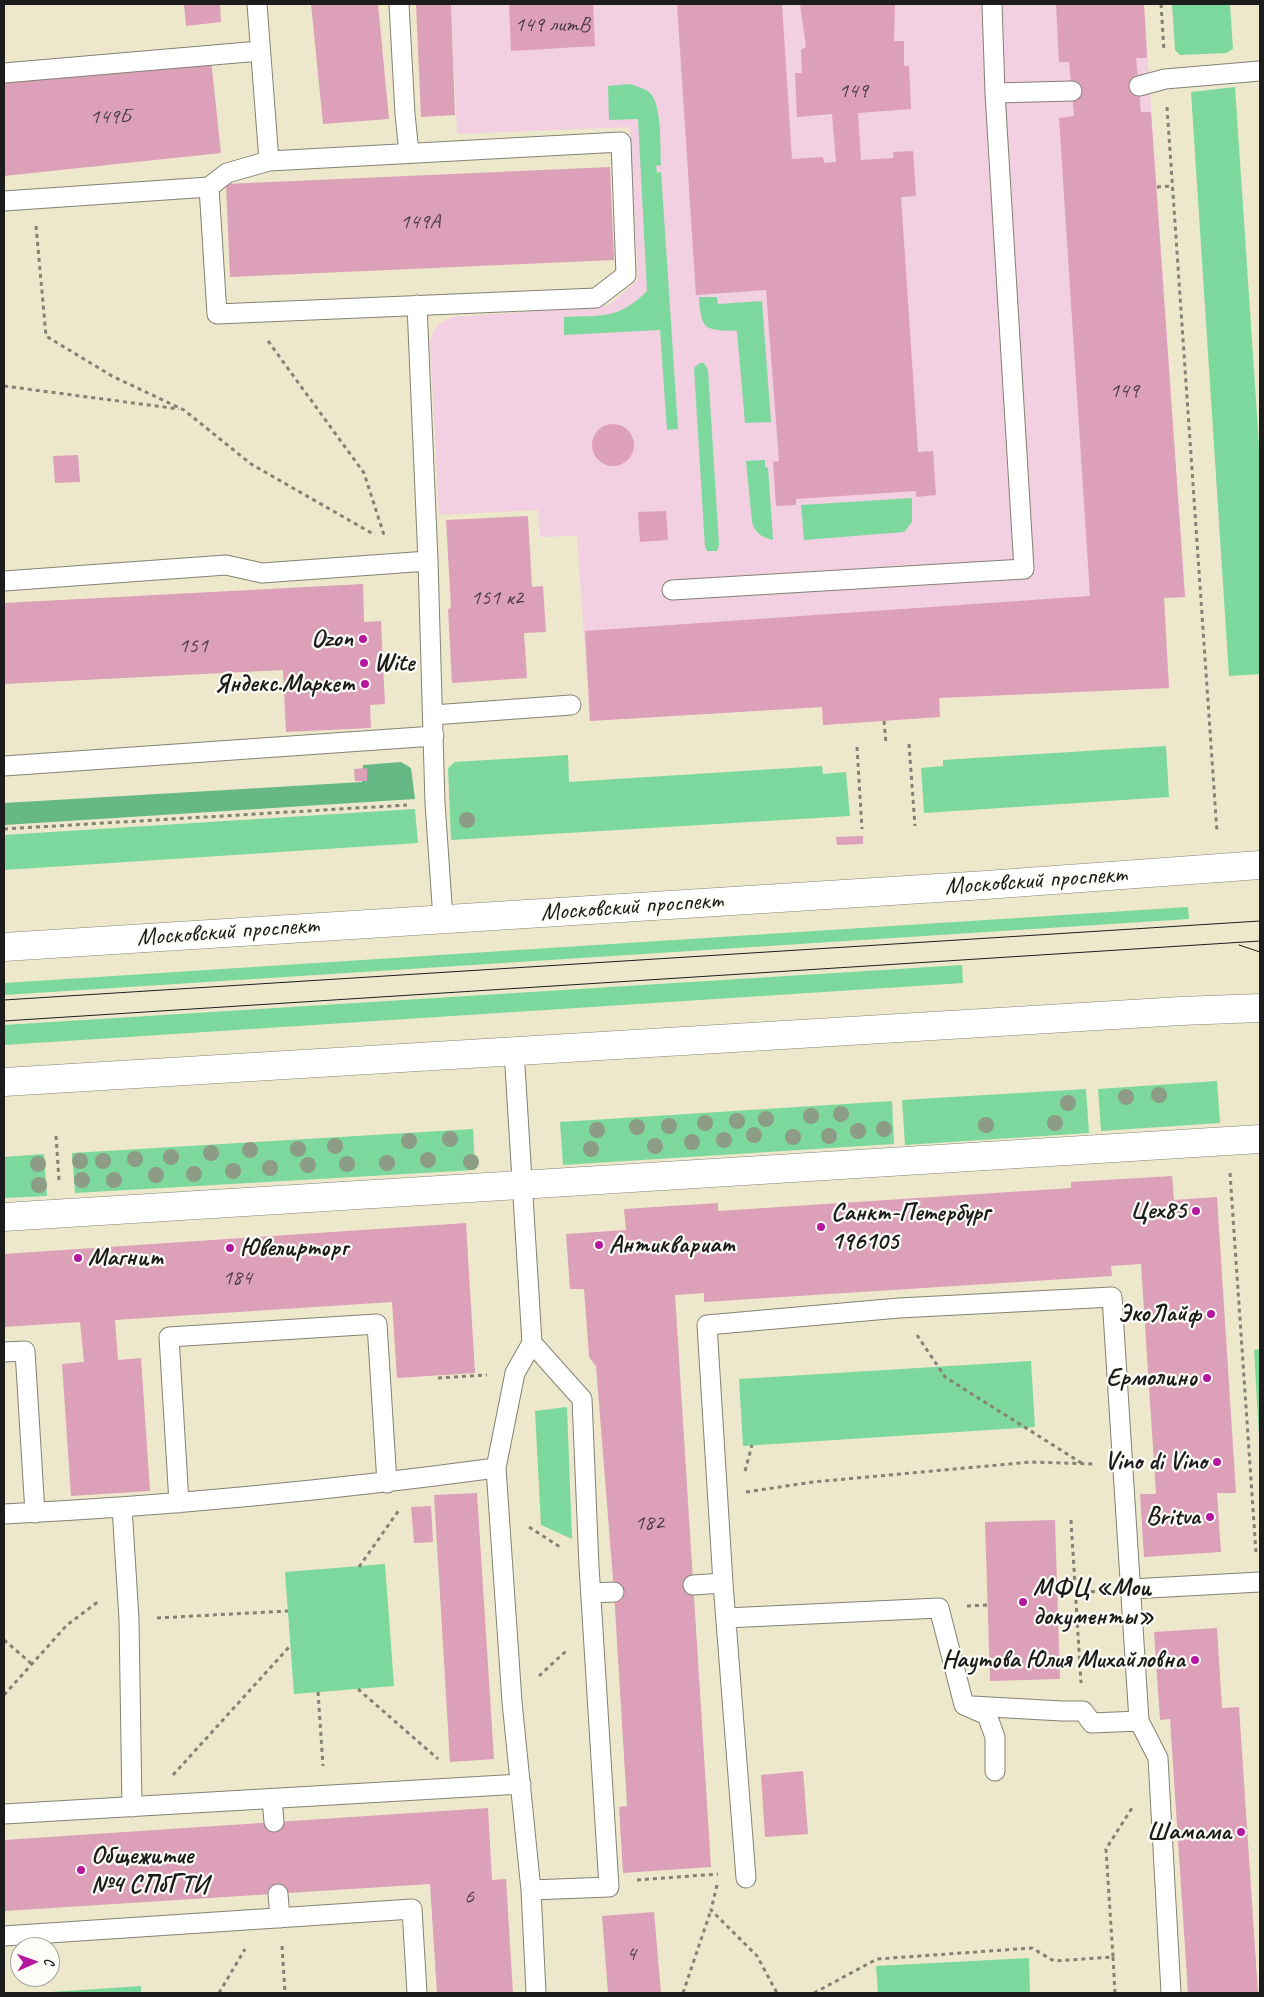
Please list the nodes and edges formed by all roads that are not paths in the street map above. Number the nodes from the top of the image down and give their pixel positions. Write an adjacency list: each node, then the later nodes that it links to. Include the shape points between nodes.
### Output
1 (257, 4): 4 (lane)
2 (399, 4): 10 (lane)
3 (992, 4): 9 (lane)
4 (260, 51): 6 (lane); 11 (lane)
5 (1260, 71): 7 (lane, via 1166,80)
6 (4, 73)
7 (1139, 86)
8 (1072, 91): 9 (lane)
9 (996, 93): 17 (lane, via 1024,569)
10 (409, 153): 11 (lane); 14 (lane, via 621,142 626,275 596,298)
11 (269, 161): 12 (lane, via 227,173)
12 (209, 187): 13 (lane); 14 (lane, via 217,314)
13 (4, 200)
14 (418, 305): 15 (lane)
15 (428, 561): 16 (lane, via 262,573 226,565); 19 (lane)
16 (4, 581)
17 (672, 590)
18 (571, 705): 19 (lane)
19 (433, 715): 20 (lane)
20 (434, 736): 21 (lane); 23 (lane)
21 (4, 766)
22 (1260, 865): 23 (main road, Московский проспект)
23 (442, 919): 24 (main road, Московский проспект)
24 (4, 947)
25 (1260, 1008): 26 (main road)
26 (514, 1050): 27 (main road); 29 (lane)
27 (4, 1082)
28 (1260, 1139): 29 (main road)
29 (521, 1185): 30 (main road); 31 (lane)
30 (4, 1217)
31 (532, 1343): 33 (lane, via 515,1373); 44 (lane, via 582,1399)
32 (4, 1352): 37 (lane, via 25,1351)
33 (496, 1468): 34 (lane); 49 (lane, via 512,1702)
34 (387, 1483): 35 (lane); 35 (lane, via 378,1324 169,1337)
35 (179, 1503): 36 (lane)
36 (122, 1507): 37 (lane); 51 (lane)
37 (35, 1513): 38 (lane)
38 (4, 1514)
39 (1259, 1582): 42 (lane)
40 (723, 1583): 41 (lane); 42 (lane, via 707,1325 899,1308 1112,1296); 45 (lane)
41 (693, 1585)
42 (1131, 1589): 47 (lane)
43 (614, 1592): 44 (lane)
44 (591, 1594): 55 (lane, via 609,1886)
45 (726, 1618): 46 (lane, via 940,1608); 54 (lane)
46 (964, 1705): 47 (lane, via 1083,1711 1092,1724); 48 (lane, via 987,1715 995,1737)
47 (1139, 1721): 61 (lane, via 1158,1758)
48 (995, 1771)
49 (521, 1784): 50 (lane); 55 (lane)
50 (272, 1799): 51 (lane); 53 (lane)
51 (139, 1806): 52 (lane)
52 (4, 1814)
53 (274, 1822)
54 (745, 1875)
55 (531, 1890): 60 (lane)
56 (278, 1894): 57 (lane)
57 (271, 1918): 58 (lane); 59 (lane, via 412,1909)
58 (4, 1936)
59 (418, 1993)
60 (536, 1993)
61 (1171, 1993)

